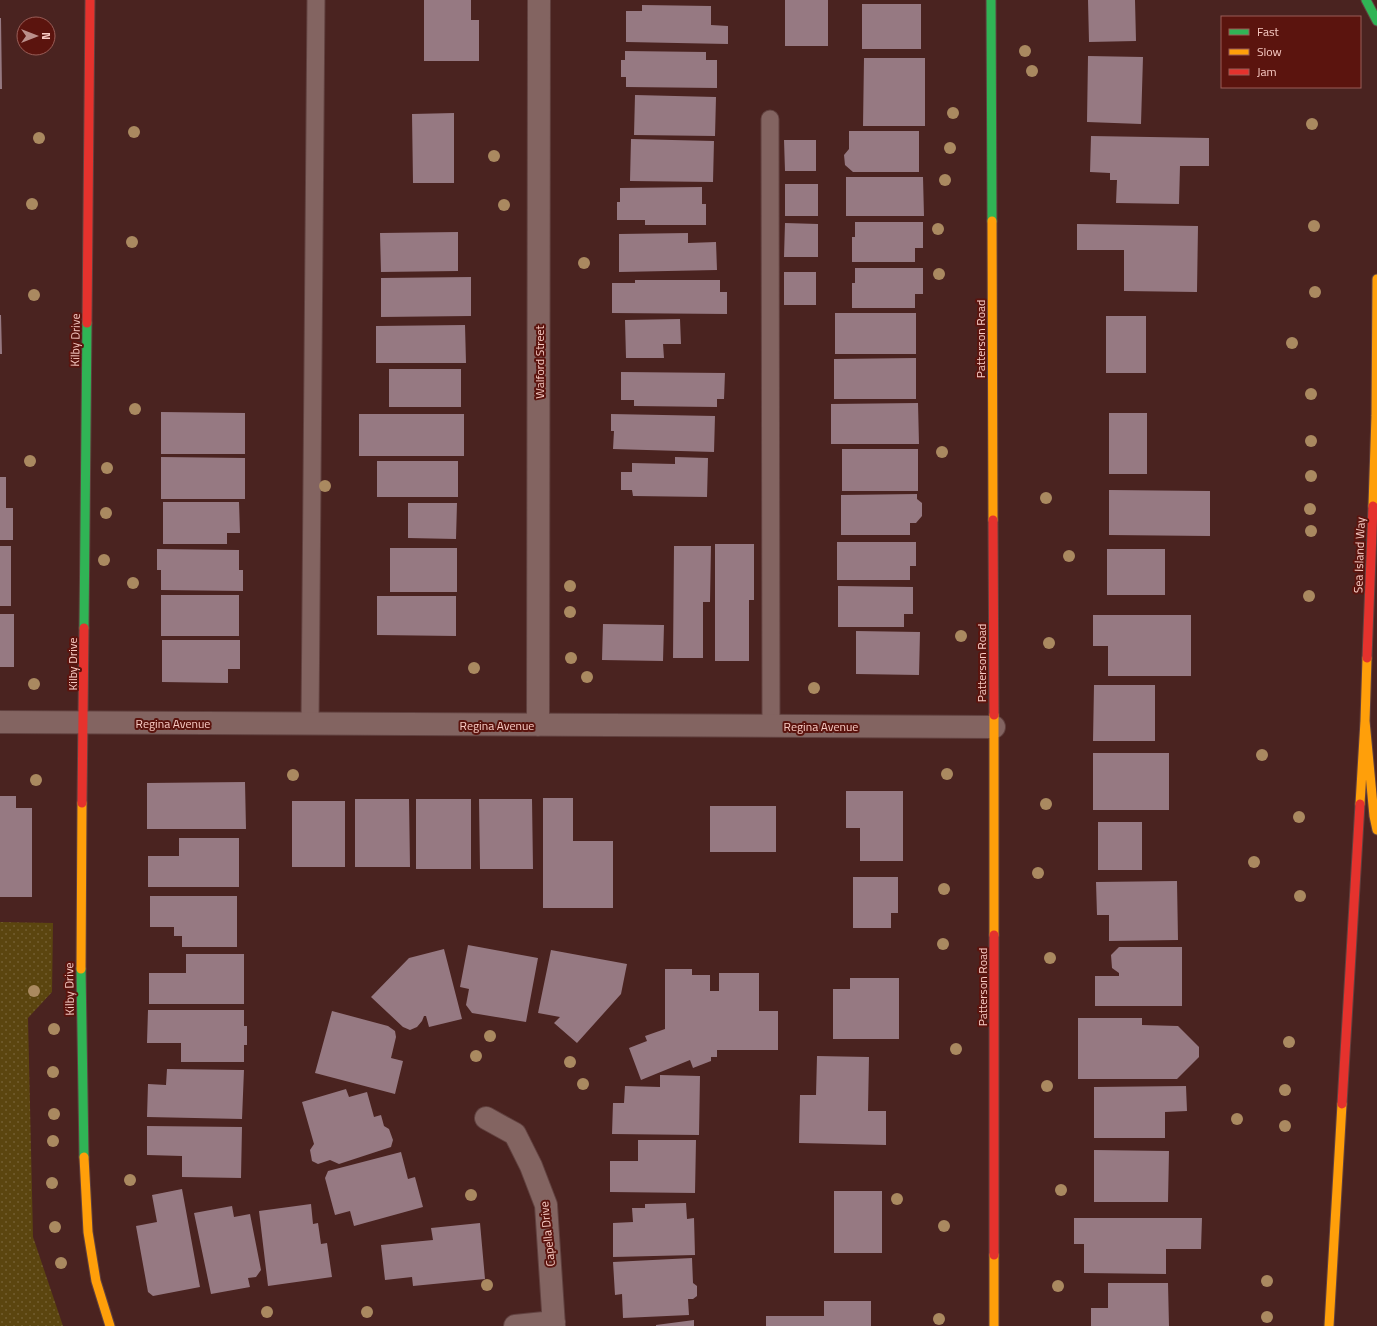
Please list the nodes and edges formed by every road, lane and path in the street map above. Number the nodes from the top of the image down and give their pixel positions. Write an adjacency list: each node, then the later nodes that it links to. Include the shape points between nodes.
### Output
1 (90, 0): 11 (main road, Kilby Drive)
2 (316, 0): 12 (lane)
3 (539, 0): 13 (street, Walford Street)
4 (990, 0): 15 (main road, Patterson Road)
5 (1366, 0): 6 (main road)
6 (1377, 21)
7 (770, 119): 14 (lane)
8 (1377, 279): 9 (main road, Sea Island Way, via 1376,424)
9 (1365, 721): 16 (main road, Sea Island Way); 22 (main road)
10 (0, 722): 11 (street, Regina Avenue)
11 (84, 722): 12 (street, Regina Avenue); 19 (main road, Kilby Drive, via 81,951 84,1177 88,1232 96,1281)
12 (310, 724): 13 (street, Regina Avenue)
13 (538, 725): 14 (street, Regina Avenue)
14 (771, 726): 15 (street, Regina Avenue)
15 (994, 727): 21 (main road, Patterson Road)
16 (1377, 830)
17 (486, 1118): 18 (street, Capella Drive, via 515,1134 531,1166 546,1206)
18 (554, 1324): 20 (street)
19 (110, 1326)
20 (515, 1326)
21 (994, 1326)
22 (1329, 1326)

